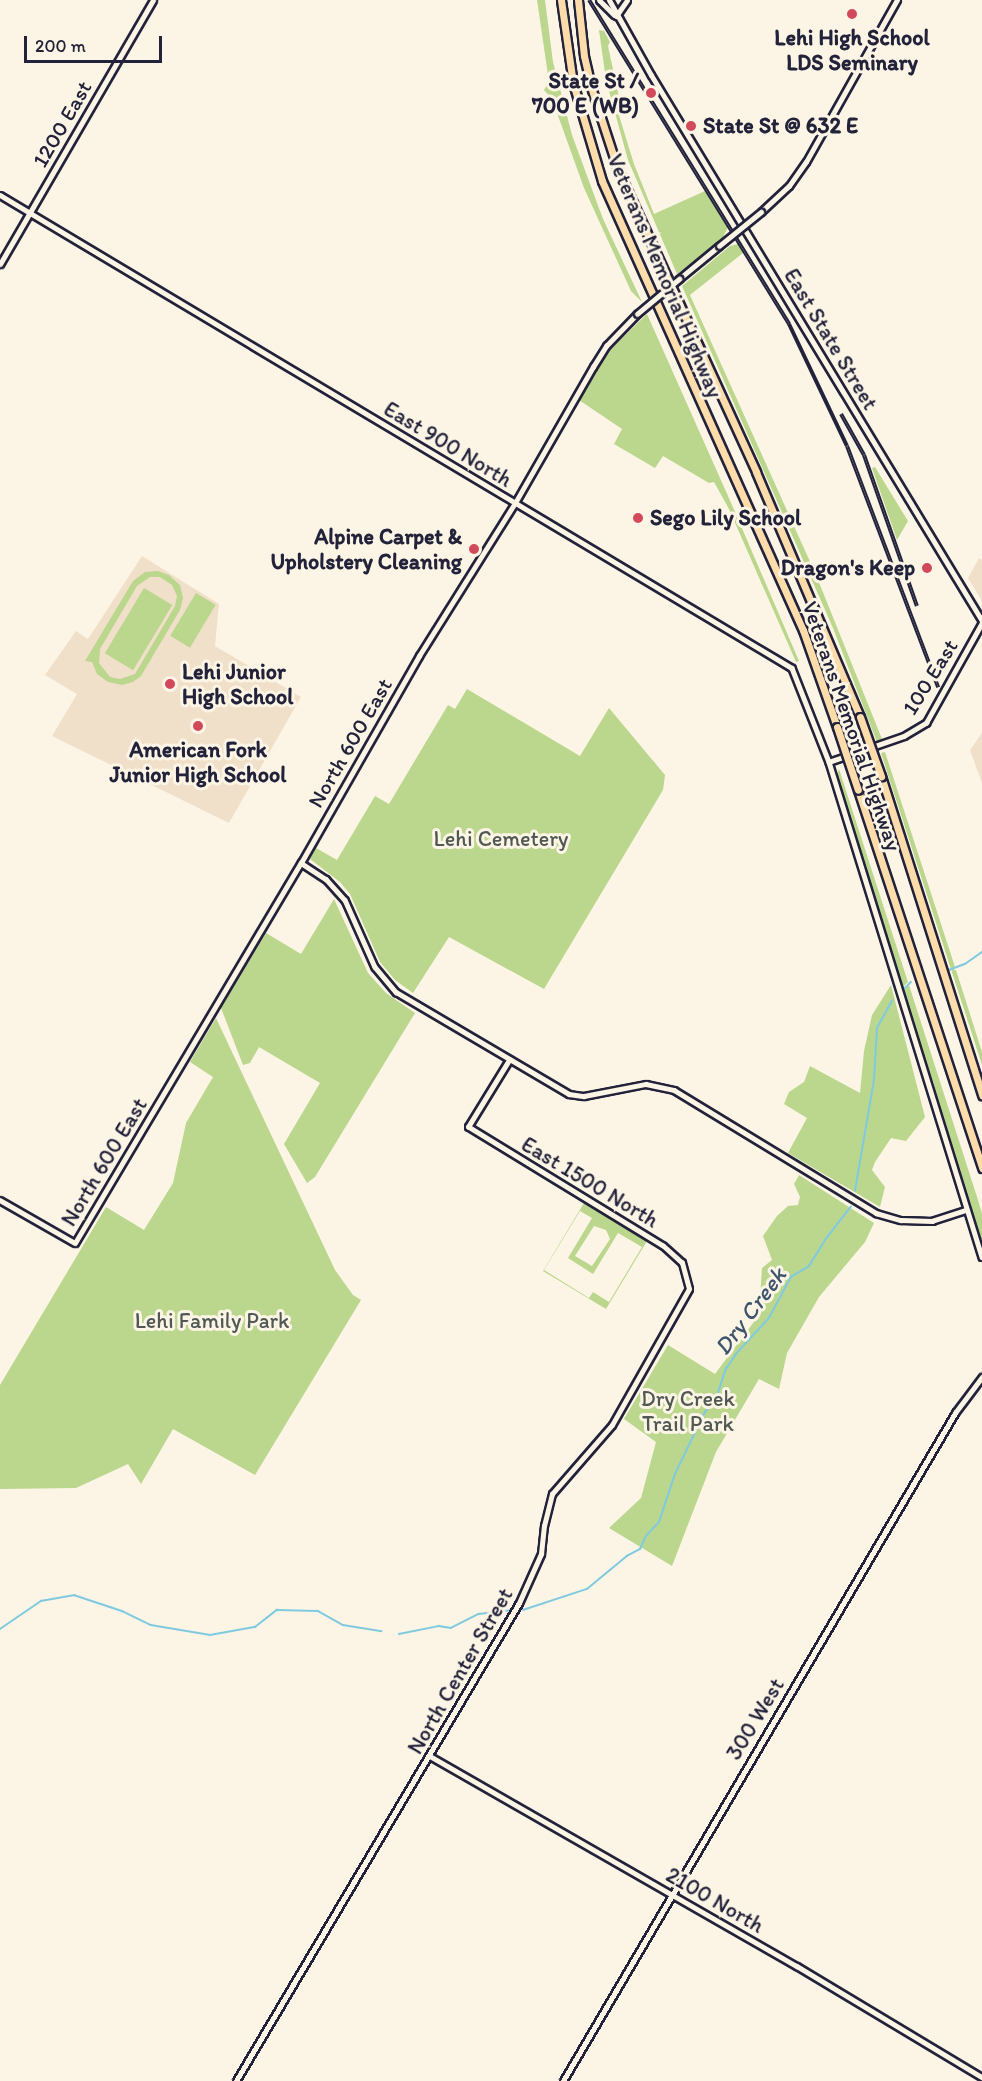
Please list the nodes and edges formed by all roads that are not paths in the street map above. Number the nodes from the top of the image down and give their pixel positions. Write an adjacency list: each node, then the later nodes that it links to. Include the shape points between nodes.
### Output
1 (153, 0): 10 (main road, 1200 East)
2 (561, 0): 18 (highway, Veterans Memorial Highway, bridge, via 576,96 602,181 803,630)
3 (599, 0): 8 (main road)
4 (609, 0): 8 (main road)
5 (627, 0): 8 (main road)
6 (897, 0): 12 (street, North 600 East, bridge, via 789,186 637,314 606,346)
7 (578, 3): 17 (highway, Veterans Memorial Highway, bridge, via 591,87 618,170 756,471 860,717)
8 (616, 16): 13 (main road, East State Street)
9 (0, 195): 10 (street, East 900 North)
10 (31, 213): 11 (main road, 1200 East); 12 (street, East 900 North)
11 (0, 264)
12 (515, 503): 14 (street, East 900 North, via 785,662 797,675); 15 (street, North 600 East, via 419,656)
13 (982, 622): 14 (street, 100 East, via 926,723 904,736)
14 (829, 762): 20 (street, East 900 North)
15 (301, 863): 16 (street, via 326,879 345,900 371,960 396,992); 19 (street, North 600 East, via 75,1243)
16 (509, 1060): 20 (street, via 570,1094 584,1096 646,1084 674,1090 867,1209 883,1215 932,1221); 22 (street, East 1500 North, via 468,1127 663,1246 678,1257)
17 (982, 1095)
18 (982, 1168)
19 (0, 1200)
20 (966, 1210): 21 (street, East 900 North)
21 (982, 1257)
22 (686, 1273): 24 (street, North Center Street, via 689,1289 679,1311 612,1425 552,1494 535,1571)
23 (982, 1377): 25 (street, 300 West, via 955,1413)
24 (430, 1756): 25 (street, 2100 North); 27 (street, North Center Street)
25 (671, 1894): 26 (street, 2100 North); 28 (street, 300 West)
26 (982, 2077)
27 (236, 2081)
28 (563, 2081)

